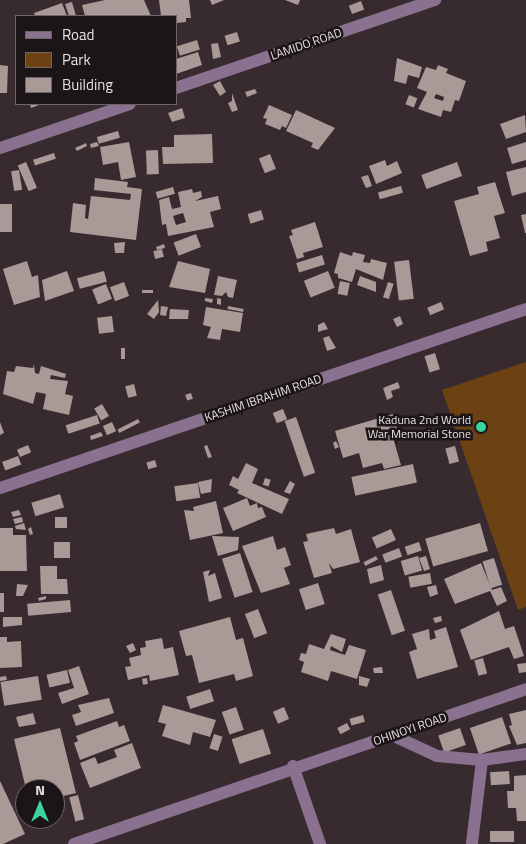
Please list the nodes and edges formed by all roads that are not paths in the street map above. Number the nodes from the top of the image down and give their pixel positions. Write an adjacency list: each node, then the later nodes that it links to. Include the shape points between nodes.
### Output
1 (435, 0): 2 (street, LAMIDO ROAD)
2 (178, 87)
3 (127, 105): 4 (street)
4 (0, 148)
5 (526, 309): 6 (street, KASHIM IBRAHIM ROAD)
6 (0, 488)
7 (526, 689): 8 (street, OHINOYI ROAD)
8 (394, 736): 10 (street, via 437,756); 11 (street, OHINOYI ROAD)
9 (526, 754): 10 (street)
10 (482, 760): 12 (street)
11 (293, 766): 13 (street, OHINOYI ROAD); 14 (street)
12 (472, 843)
13 (74, 844)
14 (320, 844)

